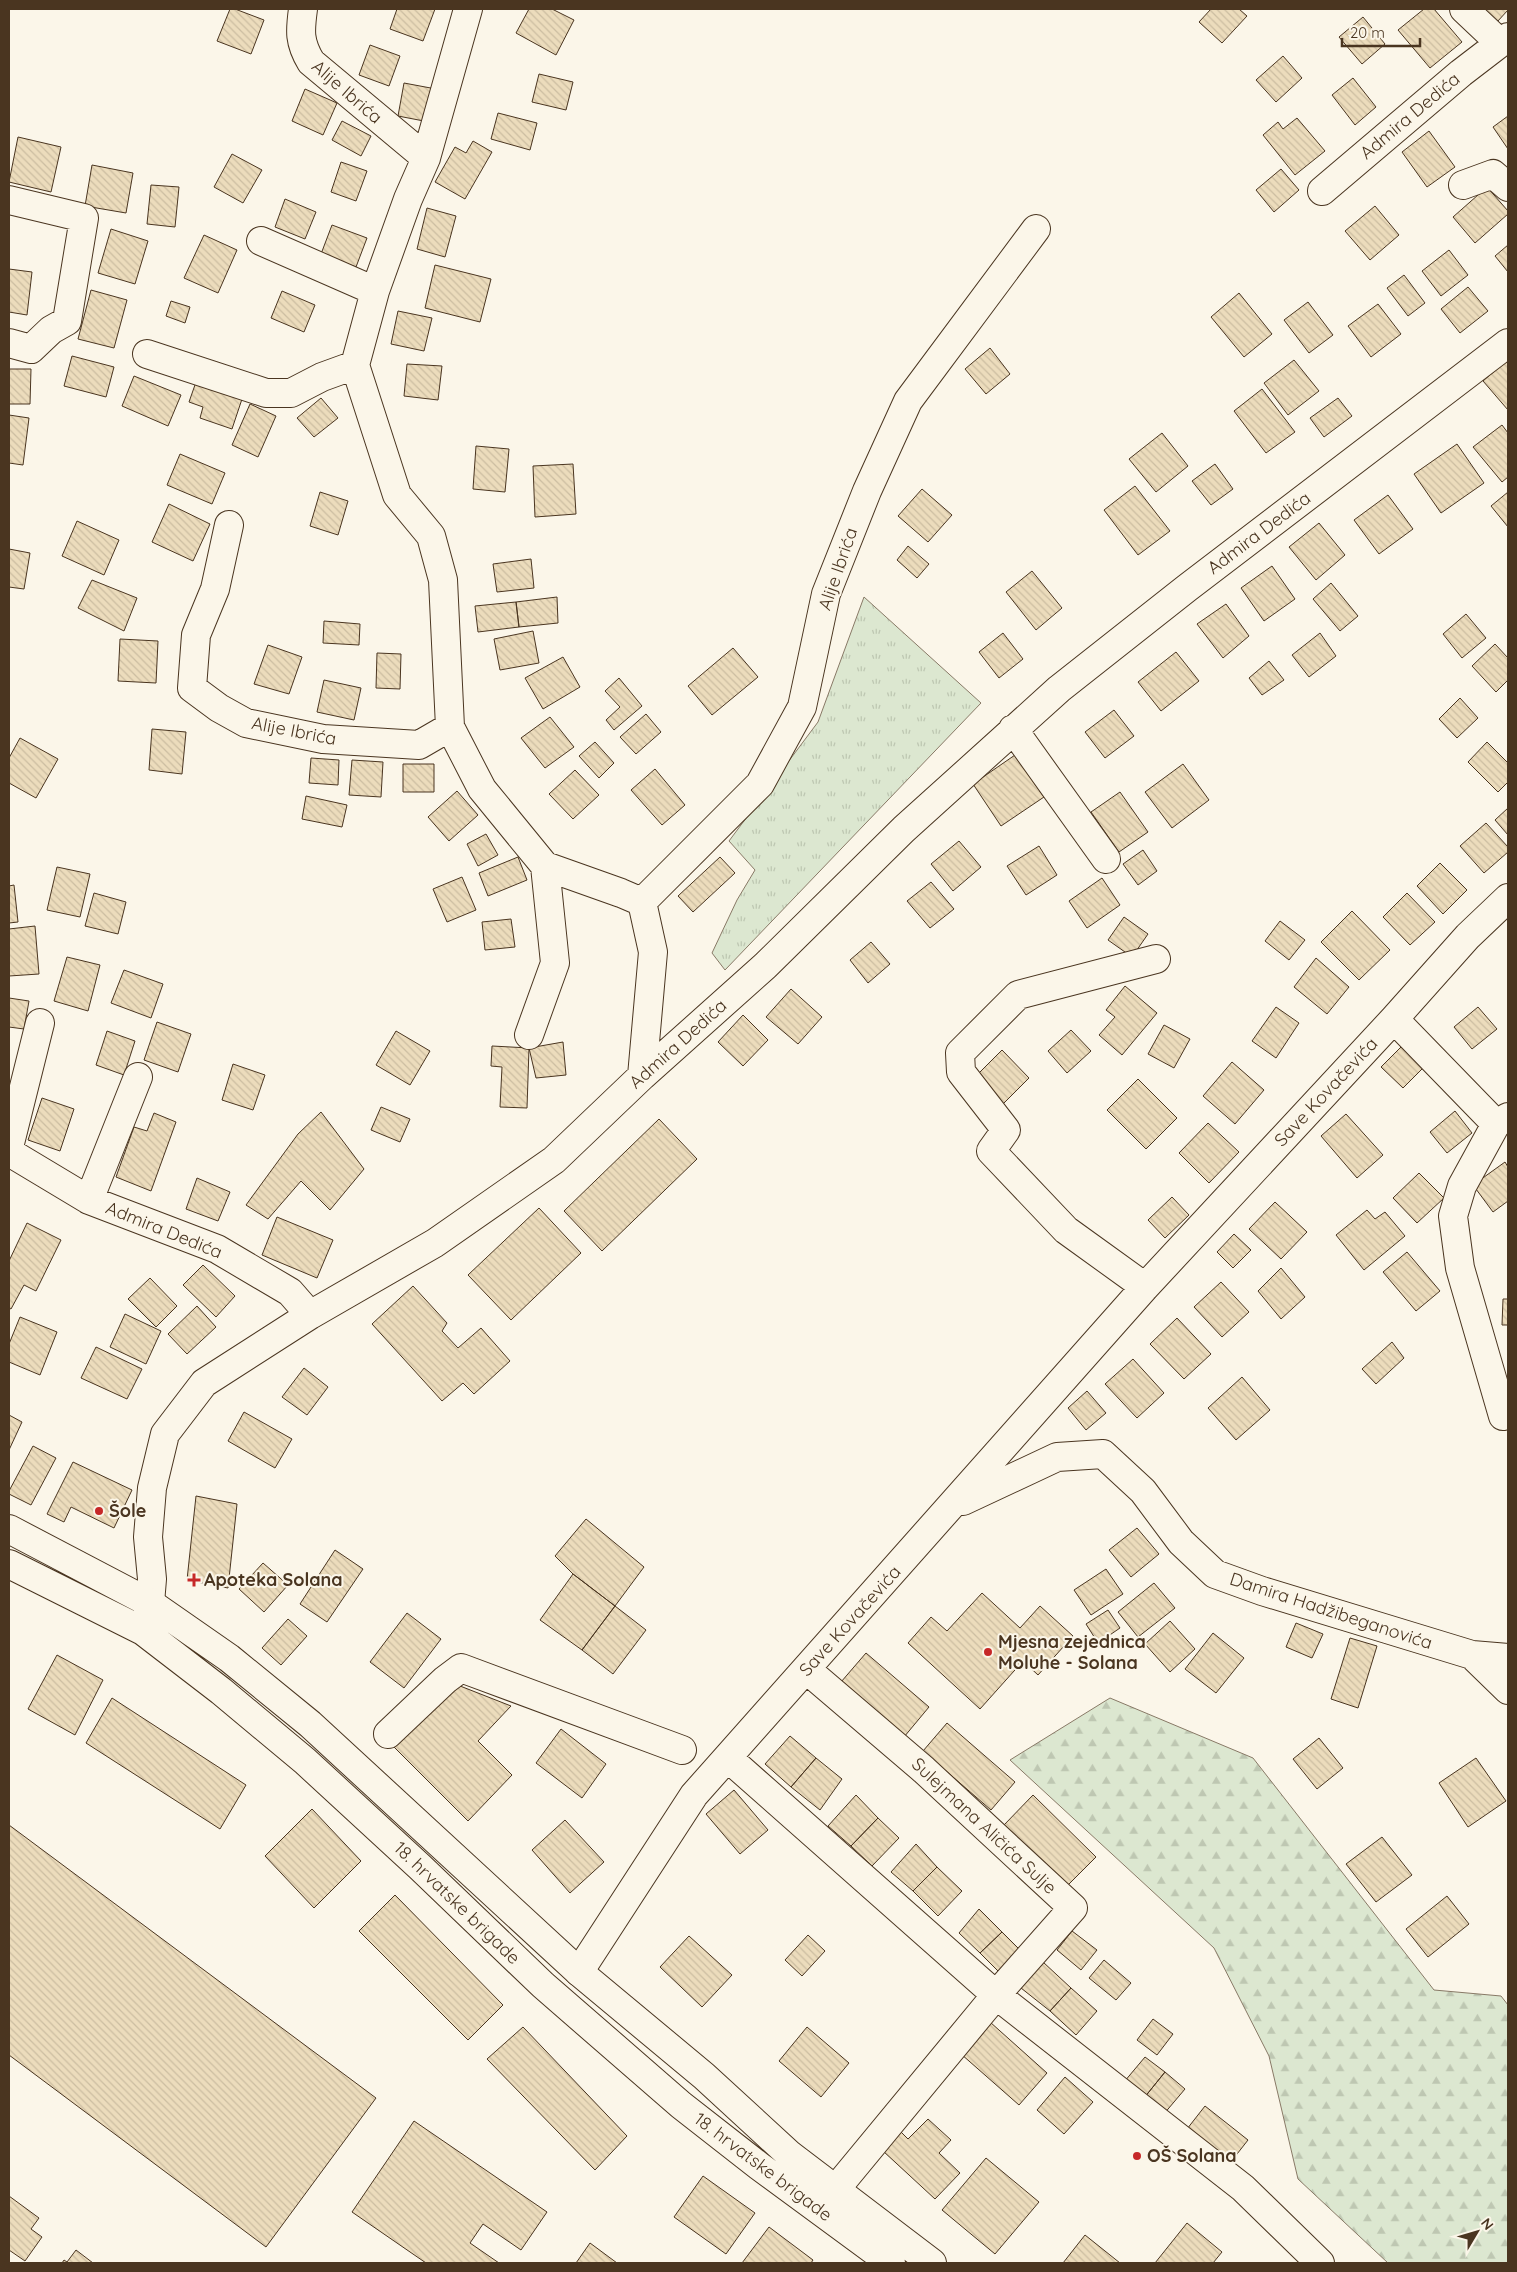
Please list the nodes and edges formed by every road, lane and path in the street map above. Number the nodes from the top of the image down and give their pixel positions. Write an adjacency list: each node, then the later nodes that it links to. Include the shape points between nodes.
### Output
1 (303, 9): 5 (street, Alije Ibrića, via 302,48 311,62)
2 (468, 9): 5 (street)
3 (1464, 9): 4 (street, Admira Dedića)
4 (1504, 40): 8 (street, Admira Dedića)
5 (426, 158): 12 (street)
6 (1463, 185): 7 (street, via 1493,174)
7 (1508, 187)
8 (1322, 191)
9 (9, 200): 13 (street, via 84,218 67,321 31,349)
10 (1036, 229): 23 (street, Alije Ibrića, via 908,400 826,594 802,707 760,784)
11 (261, 241): 12 (street)
12 (375, 291): 16 (street)
13 (9, 343)
14 (1508, 343): 19 (street, Admira Dedića, via 1187,588)
15 (147, 354): 16 (street, via 266,393 292,393 322,377)
16 (356, 365): 18 (street, via 397,495 431,536 443,580)
17 (229, 525): 18 (street, Alije Ibrića, via 215,589 196,635 192,688 246,723 323,739 419,745)
18 (450, 727): 21 (street, via 482,789)
19 (1013, 729): 20 (street); 28 (street, Admira Dedića, via 904,829 765,966)
20 (1106, 859)
21 (545, 866): 23 (street); 27 (street, via 555,963)
22 (1508, 898): 25 (street, Save Kovačevića, via 1468,936)
23 (642, 902): 28 (street, via 654,952)
24 (1156, 959): 34 (street, via 1018,995 960,1053 961,1072 1006,1130 992,1151 1066,1230)
25 (1394, 1019): 30 (street); 34 (street, Save Kovačevića)
26 (40, 1023): 31 (street)
27 (530, 1035)
28 (642, 1076): 35 (street, Admira Dedića, via 554,1160 435,1243)
29 (138, 1077): 33 (street, Admira Dedića)
30 (1502, 1121): 36 (street, via 1462,1186 1453,1216 1460,1268)
31 (9, 1147)
32 (9, 1152): 33 (street, Admira Dedića)
33 (89, 1200): 35 (street, Admira Dedića, via 217,1249 290,1292)
34 (1145, 1287): 37 (street, Save Kovačevića)
35 (310, 1315): 40 (street, Admira Dedića, via 204,1383 165,1434 152,1488 148,1537 152,1579)
36 (1504, 1416)
37 (952, 1506): 42 (street, Damira Hadžibeganovića, via 1057,1457 1103,1454 1143,1491 1182,1542 1215,1574); 44 (street, Save Kovačevića)
38 (9, 1529): 40 (street, 18. hrvatske brigade)
39 (9, 1564): 41 (street, 18. hrvatske brigade)
40 (150, 1603): 41 (street, Admira Dedića); 49 (street, 18. hrvatske brigade, via 229,1658 310,1724)
41 (143, 1632): 52 (street, 18. hrvatske brigade, via 305,1761 543,1985 681,2105)
42 (1472, 1656): 43 (street, Damira Hadžibeganovića); 45 (street, Damira Hadžibeganovića)
43 (1508, 1658)
44 (807, 1670): 48 (street, Save Kovačevića); 50 (street, Sulejmana Aličića Sulje, via 924,1770 1073,1908)
45 (1508, 1690)
46 (388, 1734): 47 (street, via 461,1668)
47 (682, 1750)
48 (728, 1758): 49 (street, Save Kovačevića, via 694,1795); 50 (street)
49 (579, 1972): 51 (street, 18. hrvatske brigade, via 704,2076 790,2155)
50 (996, 1995): 51 (street, 18. hrvatske brigade); 54 (street, via 1243,2188)
51 (835, 2190): 53 (street, 18. hrvatske brigade)
52 (891, 2263)
53 (932, 2263)
54 (1320, 2263)

